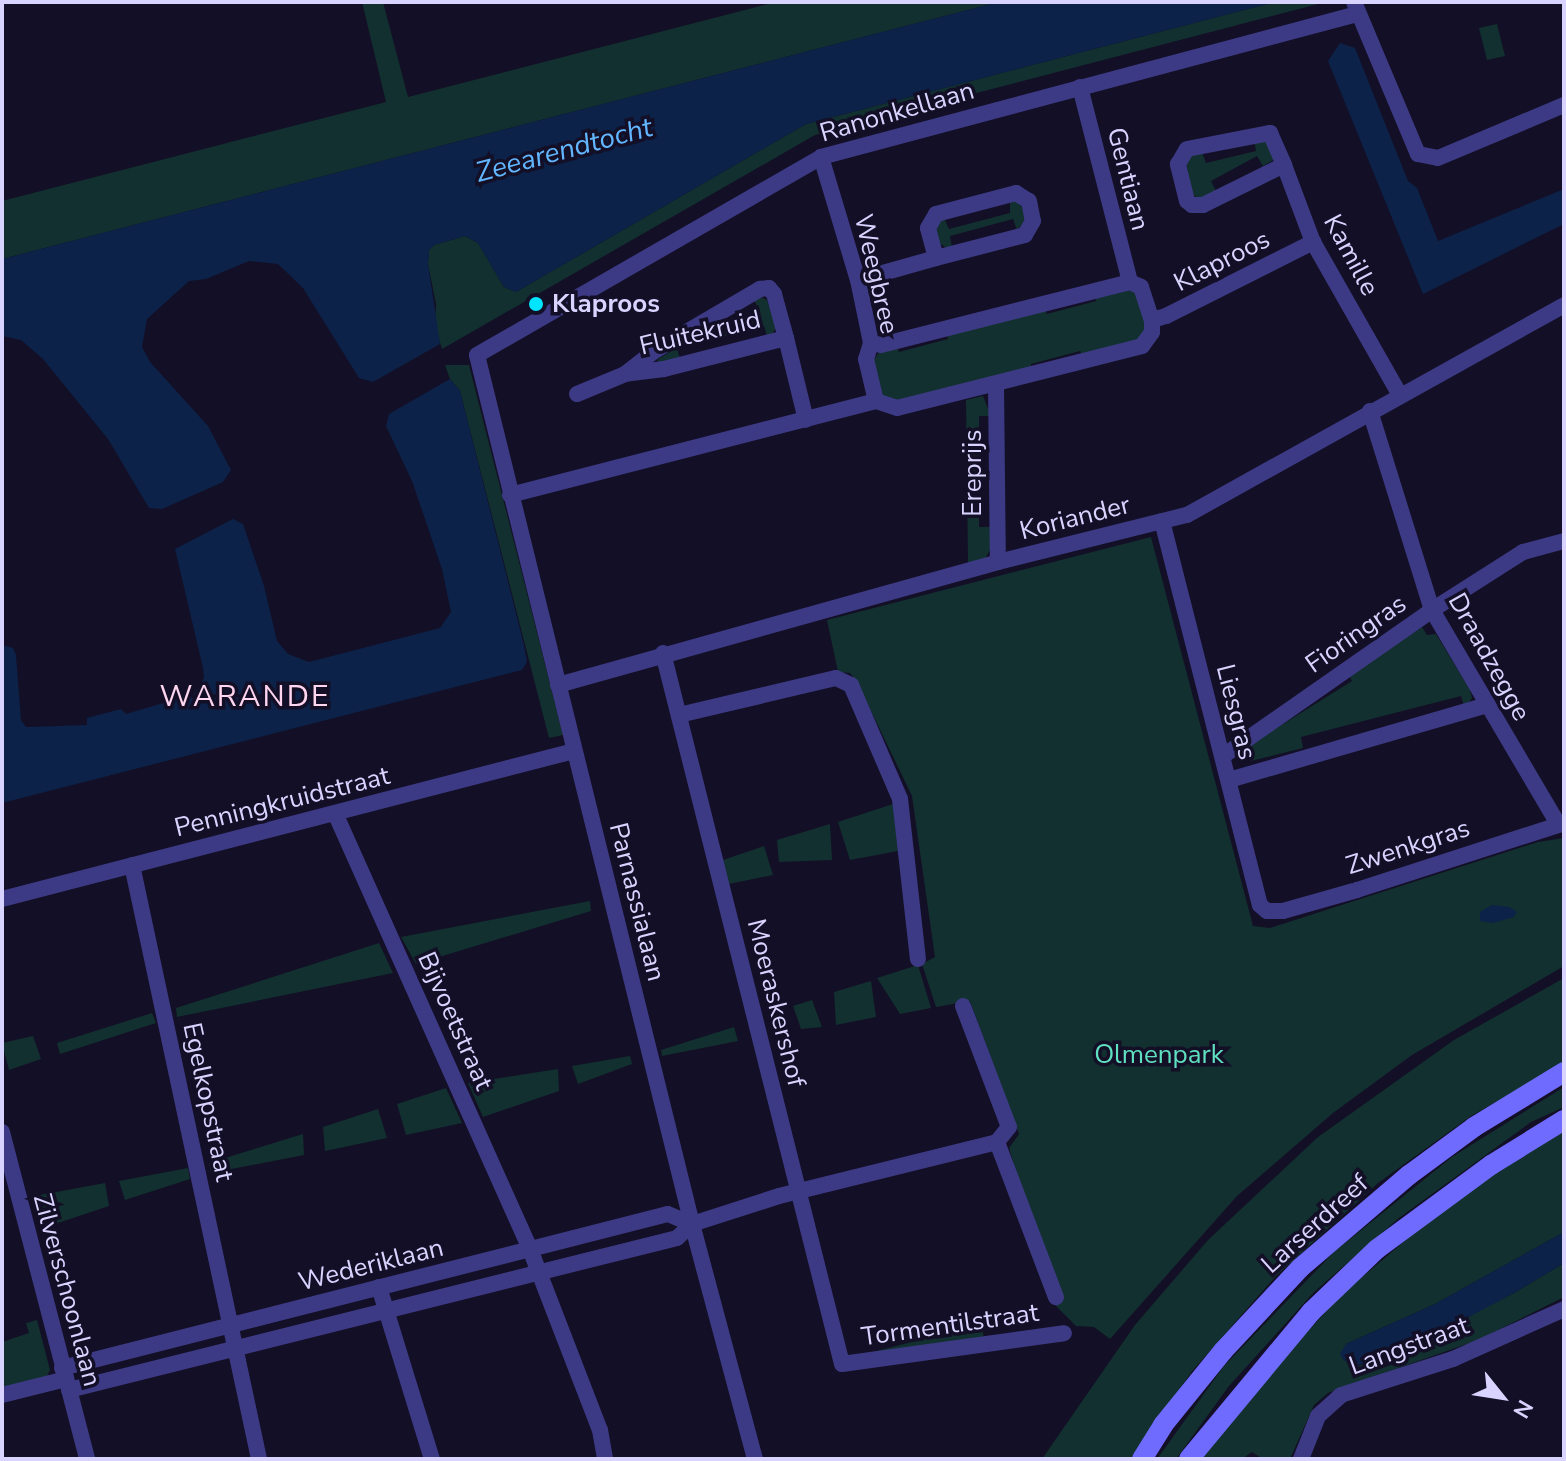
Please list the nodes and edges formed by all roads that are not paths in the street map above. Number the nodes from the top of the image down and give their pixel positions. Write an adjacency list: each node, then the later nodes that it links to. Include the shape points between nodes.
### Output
1 (1356, 8): 2 (street, Ranonkellaan); 3 (street, via 1418,154 1438,158)
2 (1080, 87): 4 (street, Ranonkellaan); 9 (street, Gentiaan)
3 (1564, 105)
4 (821, 157): 8 (street, Weegbree); 14 (street, Ranonkellaan)
5 (1284, 165): 5 (street, Kamille, via 1270,133 1187,149 1178,164 1187,201 1203,205); 6 (street, Kamille)
6 (1313, 242): 11 (street, Klaproos); 18 (street, Kamille)
7 (936, 258): 7 (street, via 1025,235 1033,221 1029,201 1016,193 936,214 928,228); 8 (street)
8 (858, 280): 13 (street, Weegbree)
9 (1130, 282): 11 (street, Klaproos, via 1141,287); 13 (street, via 881,345)
10 (1564, 305): 18 (street, Koriander)
11 (1152, 320): 16 (street, Klaproos, via 1152,332 1142,346)
12 (786, 338): 15 (street, Fluitekruid); 15 (street, Fluitekruid, via 774,294 760,289); 21 (street, Fluitekruid)
13 (871, 343): 19 (street, Weegbree, via 866,359)
14 (477, 355): 22 (street, Parnassialaan)
15 (625, 374): 17 (street, Fluitekruid)
16 (996, 384): 19 (street, Klaproos, via 897,408); 25 (street, Ereprijs)
17 (577, 394)
18 (1400, 395): 20 (street, Koriander)
19 (876, 401): 21 (street, Klaproos)
20 (1370, 411): 23 (street, Koriander, via 1187,515); 26 (street, Draadzegge)
21 (806, 420): 22 (street, Klaproos)
22 (510, 495): 28 (street, Parnassialaan)
23 (1162, 521): 25 (street, Koriander); 32 (street, Liesgras)
24 (1564, 541): 26 (street, Fioringras, via 1523,552)
25 (998, 562): 27 (street, Koriander)
26 (1432, 610): 29 (street, Draadzegge); 32 (street, Fioringras)
27 (663, 653): 28 (street, Koriander); 30 (street, Moeraskershof)
28 (558, 685): 31 (street, Parnassialaan)
29 (1487, 705): 33 (street); 35 (street, Draadzegge)
30 (679, 715): 39 (street, via 836,678 851,685 900,799); 45 (street, Moeraskershof)
31 (574, 751): 34 (street, Penningkruidstraat); 46 (street, Parnassialaan)
32 (1223, 756): 33 (street, Liesgras)
33 (1229, 780): 38 (street, Liesgras, via 1260,905)
34 (335, 813): 36 (street, Penningkruidstraat); 47 (street, Bijvoetstraat)
35 (1561, 824): 38 (street, Zwenkgras, via 1357,890)
36 (132, 865): 37 (street, Penningkruidstraat); 53 (street, Egelkopstraat)
37 (2, 899)
38 (1267, 911)
39 (918, 959)
40 (963, 1006): 44 (street, via 1009,1127)
41 (1564, 1072): 64 (main road, Larserdreef, via 1474,1127 1310,1259 1223,1351)
42 (1564, 1120): 65 (main road, via 1479,1173 1377,1249 1311,1312)
43 (2, 1132): 57 (street, Zilverschoonlaan)
44 (997, 1142): 45 (street, Wederiklaan); 50 (street)
45 (799, 1192): 46 (street, Wederiklaan); 56 (street, Moeraskershof)
46 (692, 1224): 47 (street, Wederiklaan, via 668,1214); 48 (street, Wederiklaan, via 677,1238); 63 (street, Parnassialaan)
47 (530, 1249): 48 (street, Bijvoetstraat); 49 (street, Wederiklaan)
48 (538, 1273): 52 (street, Wederiklaan); 62 (street, Bijvoetstraat, via 600,1430)
49 (379, 1287): 52 (street); 53 (street, Wederiklaan)
50 (1056, 1297)
51 (1564, 1309): 66 (street, Langstraat, via 1453,1359 1341,1395 1318,1416)
52 (386, 1311): 55 (street, Wederiklaan); 61 (street)
53 (232, 1325): 55 (street, Egelkopstraat); 57 (street, Wederiklaan)
54 (1064, 1333): 56 (street, Tormentilstraat)
55 (235, 1349): 57 (street, Wederiklaan); 60 (street, Egelkopstraat)
56 (842, 1364)
57 (66, 1379): 58 (street, Wederiklaan); 59 (street, Zilverschoonlaan)
58 (2, 1395)
59 (87, 1459)
60 (259, 1459)
61 (432, 1459)
62 (605, 1459)
63 (755, 1459)
64 (1142, 1459)
65 (1189, 1459)
66 (1301, 1459)

